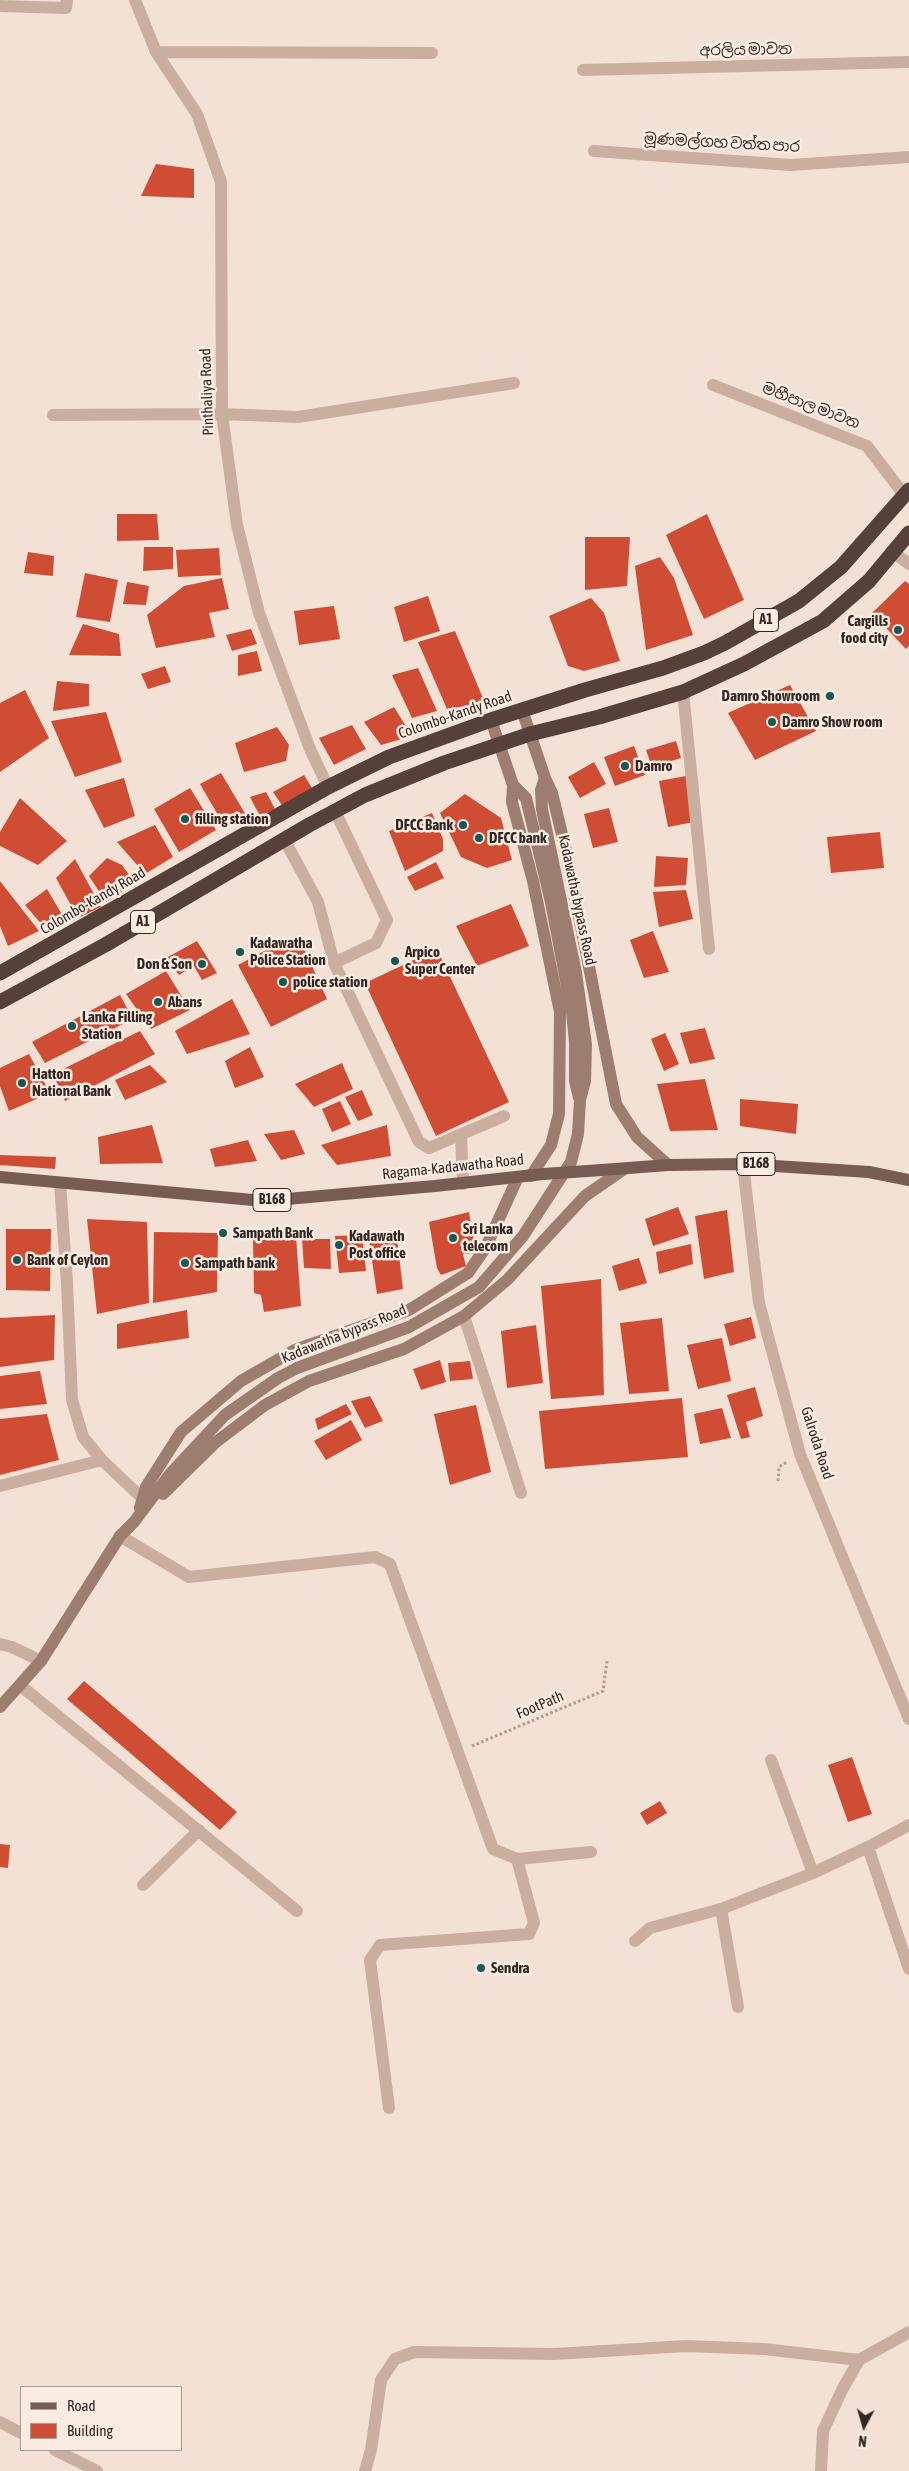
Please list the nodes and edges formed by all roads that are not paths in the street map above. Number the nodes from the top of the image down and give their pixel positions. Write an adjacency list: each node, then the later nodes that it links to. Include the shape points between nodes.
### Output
1 (67, 0): 3 (street, via 66,8)
2 (135, 0): 4 (street, Pinthaliya Road)
3 (0, 6)
4 (156, 52): 5 (street); 12 (street, Pinthaliya Road, via 197,114 221,182)
5 (432, 53)
6 (909, 62): 7 (street, අරලිය මාවත)
7 (584, 70)
8 (594, 151): 9 (street, මූණමල්ගහ වත්ත පාර, via 791,166)
9 (909, 157)
10 (514, 383): 12 (street, via 298,417)
11 (713, 385): 14 (street, මහීපාල මාවත, via 868,446)
12 (222, 414): 13 (street); 25 (street, Pinthaliya Road, via 237,525 259,613 310,749)
13 (53, 415)
14 (907, 493): 19 (highway, Colombo-Kandy Road / A1, via 841,567 806,595 725,643 663,668)
15 (909, 533): 16 (highway, A1)
16 (893, 552): 17 (street); 18 (highway, A1, via 868,581 823,621)
17 (909, 564)
18 (684, 692): 21 (highway, A1); 28 (street)
19 (522, 710): 20 (highway, Colombo-Kandy Road / A1); 21 (main road)
20 (492, 720): 22 (main road, Kadawatha bypass Road); 25 (highway, Colombo-Kandy Road / A1, via 389,757)
21 (530, 734): 22 (highway, A1); 23 (main road)
22 (500, 744): 24 (main road, Kadawatha bypass Road); 26 (highway, A1, via 398,781)
23 (546, 778): 32 (main road, Kadawatha bypass Road, via 541,790 542,809 576,973 586,1044 585,1081); 36 (main road, via 567,855 616,1104 637,1137)
24 (513, 785): 32 (main road, Kadawatha bypass Road, via 526,798 551,902 572,1012); 38 (main road, via 512,802 560,1012 559,1114 551,1145)
25 (328, 787): 30 (highway, Colombo-Kandy Road / A1)
26 (335, 810): 27 (highway, A1); 29 (street, via 387,920 376,942)
27 (284, 839): 29 (street, via 318,902); 31 (highway, A1, via 105,945)
28 (709, 949)
29 (334, 963): 34 (street, via 419,1142 429,1148)
30 (0, 972)
31 (0, 1002)
32 (580, 1100): 48 (main road, Kadawatha bypass Road, via 578,1134 571,1162 523,1236 480,1287 408,1327 298,1368 250,1396 195,1445)
33 (504, 1116): 34 (street)
34 (461, 1136): 42 (street)
35 (743, 1164): 36 (main road, Ragama-Kadawatha Road / B168); 40 (main road, Ragama-Kadawatha Road / B168, via 869,1172); 54 (street, Galroda Road, via 759,1304 800,1454)
36 (668, 1165): 37 (main road, Ragama-Kadawatha Road / B168)
37 (624, 1169): 38 (main road, Ragama-Kadawatha Road / B168, bridge); 43 (main road, via 585,1196 507,1280)
38 (531, 1176): 42 (main road, Ragama-Kadawatha Road / B168); 47 (main road, via 468,1273 408,1310 295,1350 241,1381 181,1432 146,1487)
39 (0, 1177): 41 (main road, Ragama-Kadawatha Road / B168)
40 (909, 1180)
41 (60, 1183): 42 (main road, Ragama-Kadawatha Road / B168, via 264,1201); 44 (street, via 72,1400 83,1437)
42 (462, 1184)
43 (464, 1316): 46 (street); 48 (main road, via 404,1349 309,1382 265,1405 216,1442)
44 (102, 1460): 45 (street); 47 (street)
45 (0, 1486)
46 (521, 1494)
47 (143, 1499): 48 (main road)
48 (134, 1522): 49 (main road, Kadawatha bypass Road)
49 (120, 1536): 51 (main road, Kadawatha bypass Road); 60 (street, via 189,1577 375,1557 390,1564 493,1849)
50 (0, 1644): 51 (street, via 12,1646)
51 (42, 1661): 52 (main road, Kadawatha bypass Road)
52 (21, 1686): 53 (main road, Kadawatha bypass Road); 57 (street)
53 (0, 1707)
54 (909, 1719)
55 (771, 1760): 61 (street)
56 (909, 1825): 58 (street)
57 (198, 1830): 62 (street); 64 (street)
58 (868, 1847): 61 (street); 66 (street)
59 (592, 1852): 60 (street)
60 (517, 1859): 68 (street, via 534,1923 529,1934 380,1945 370,1960)
61 (813, 1873): 63 (street)
62 (143, 1885)
63 (721, 1909): 65 (street, via 650,1928); 67 (street)
64 (298, 1911)
65 (635, 1941)
66 (909, 1969)
67 (738, 2007)
68 (389, 2108)
69 (909, 2332): 70 (street)
70 (859, 2360): 75 (street, via 764,2349 686,2346 555,2354 414,2352 395,2359 381,2380 372,2450); 76 (street, via 823,2431)
71 (0, 2422): 72 (street)
72 (20, 2432)
73 (57, 2451): 74 (street)
74 (97, 2471)
75 (365, 2471)
76 (821, 2471)

